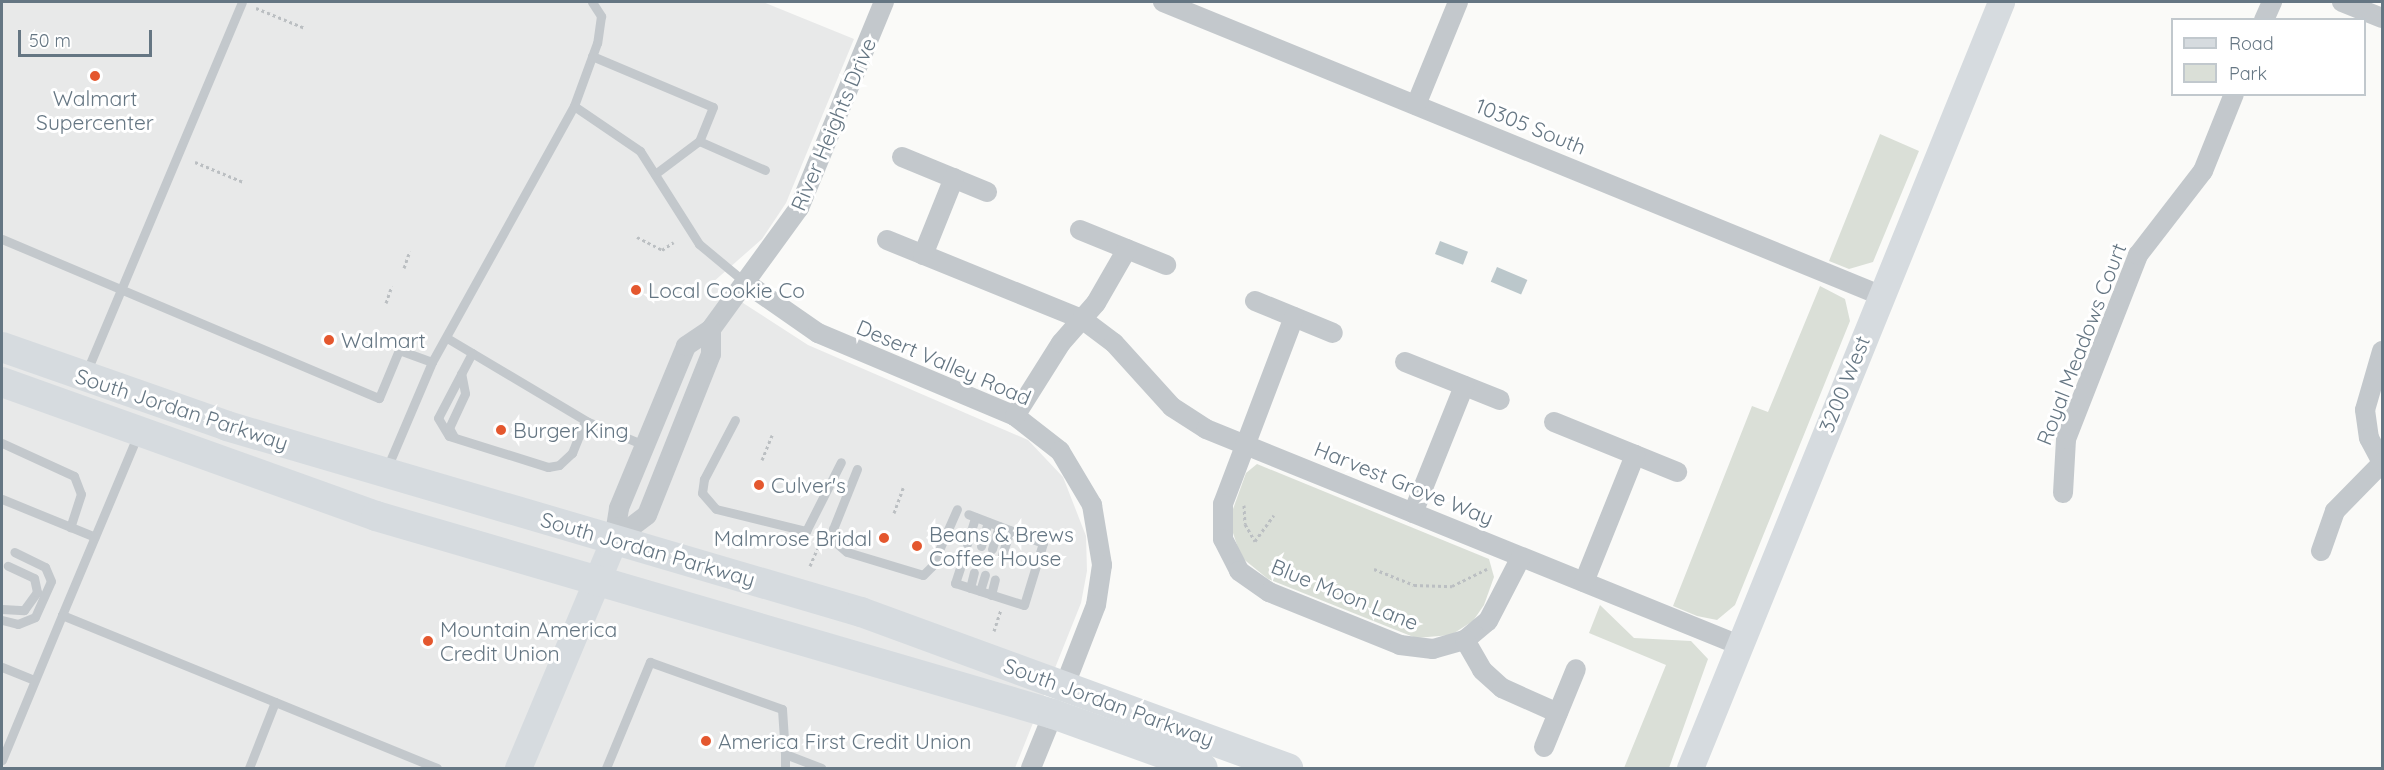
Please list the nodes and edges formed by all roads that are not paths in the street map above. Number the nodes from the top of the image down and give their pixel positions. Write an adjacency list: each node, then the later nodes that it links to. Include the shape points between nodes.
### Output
1 (242, 2): 28 (lane)
2 (592, 2): 11 (lane, via 601,16)
3 (884, 2): 27 (street, River Heights Drive, via 808,190)
4 (1163, 2): 13 (street, 10305 South)
5 (1458, 2): 13 (street)
6 (2001, 2): 29 (street, 3200 West)
7 (2272, 2): 9 (street)
8 (2342, 2): 10 (street)
9 (2265, 18)
10 (2382, 18)
11 (592, 56): 14 (lane); 15 (lane, via 713,107)
12 (2233, 96): 61 (street, Royal Meadows Court, via 2203,171 2138,255 2066,439)
13 (1416, 105): 29 (street, 10305 South)
14 (574, 106): 18 (lane, via 640,151); 35 (lane)
15 (699, 141): 17 (lane); 18 (lane)
16 (902, 157): 19 (street)
17 (765, 170)
18 (655, 174): 27 (lane, via 699,244)
19 (954, 178): 20 (street); 25 (street)
20 (987, 192)
21 (1080, 230): 24 (street)
22 (2, 239): 28 (lane)
23 (886, 240): 25 (street, Harvest Grove Way)
24 (1127, 249): 26 (street); 32 (street)
25 (923, 255): 32 (street, Harvest Grove Way)
26 (1166, 265)
27 (746, 282): 33 (street, River Heights Drive); 46 (street, Desert Valley Road, via 818,333)
28 (125, 287): 39 (lane, via 379,398 399,350); 42 (lane)
29 (1880, 295): 91 (street, 3200 West)
30 (1256, 301): 31 (street)
31 (1294, 317): 34 (street); 53 (street, Blue Moon Lane)
32 (1082, 319): 46 (street); 53 (street, Harvest Grove Way, via 1114,343 1172,408)
33 (711, 329): 54 (street, River Heights Drive, via 686,346); 70 (street, River Heights Drive, via 711,354 647,515)
34 (1333, 333)
35 (447, 338): 38 (lane); 39 (lane)
36 (2, 347): 42 (main road, South Jordan Parkway)
37 (2382, 351): 57 (street, via 2365,410 2369,438)
38 (472, 353): 41 (lane); 47 (lane)
39 (432, 362): 60 (lane)
40 (1405, 362): 44 (street)
41 (461, 373): 51 (lane, via 465,393 449,428); 51 (lane, via 438,418 440,428)
42 (83, 378): 60 (main road, South Jordan Parkway)
43 (2, 382): 50 (main road, South Jordan Parkway)
44 (1464, 386): 45 (street); 64 (street)
45 (1500, 400)
46 (1015, 416): 95 (street, Desert Valley Road, via 1045,437 1073,468 1098,524 1100,585)
47 (585, 420): 51 (lane, via 572,453 559,465 548,467); 54 (lane)
48 (735, 420): 56 (lane, via 704,479 702,493 716,509 806,531)
49 (1554, 422): 55 (street)
50 (139, 431): 69 (lane); 82 (main road, South Jordan Parkway, via 341,505)
51 (455, 438)
52 (2, 443): 67 (lane, via 74,476 81,494)
53 (1242, 443): 64 (street, Harvest Grove Way); 90 (street, Blue Moon Lane, via 1221,527 1232,561 1248,579 1400,645 1433,649)
54 (644, 445): 70 (street, River Heights Drive, via 619,508)
55 (1635, 455): 59 (street); 84 (street)
56 (841, 462)
57 (2382, 462): 74 (street, via 2335,511)
58 (857, 469): 63 (lane, via 833,529 833,540 847,552 923,575 932,566)
59 (1677, 472)
60 (385, 473): 70 (main road, South Jordan Parkway)
61 (2063, 493)
62 (2, 499): 67 (lane)
63 (957, 509)
64 (1413, 513): 77 (street, Harvest Grove Way)
65 (988, 522): 66 (lane); 71 (lane, via 972,515); 72 (lane)
66 (999, 526): 68 (lane); 73 (lane)
67 (70, 527): 69 (lane)
68 (1010, 530): 76 (lane); 87 (lane, via 1043,543 1024,605)
69 (95, 537): 88 (lane)
70 (614, 540): 82 (street, River Heights Drive); 95 (main road, South Jordan Parkway, via 861,612)
71 (967, 544)
72 (981, 546)
73 (992, 549)
74 (2321, 551)
75 (14, 552): 89 (lane, via 45,567 51,581 35,617 18,624)
76 (1002, 555)
77 (1521, 557): 84 (street, Harvest Grove Way); 90 (street, via 1496,610)
78 (8, 566): 89 (lane, via 34,578 37,592 24,610)
79 (960, 568): 85 (lane, via 956,583)
80 (974, 572): 85 (lane)
81 (984, 575): 86 (lane)
82 (596, 579): 98 (main road, South Jordan Parkway); 104 (street, River Heights Drive)
83 (995, 579): 87 (lane)
84 (1584, 582): 91 (street, Harvest Grove Way)
85 (970, 588): 86 (lane)
86 (980, 591): 87 (lane)
87 (991, 595)
88 (62, 615): 94 (lane); 96 (lane)
89 (3, 616)
90 (1465, 640): 97 (street, via 1482,670 1502,688)
91 (1739, 645): 111 (street, 3200 West)
92 (2, 667): 94 (lane)
93 (1576, 669): 97 (street)
94 (34, 680): 101 (lane)
95 (1065, 686): 110 (main road, South Jordan Parkway)
96 (275, 702): 102 (lane); 103 (lane)
97 (1557, 713): 99 (street)
98 (1053, 714): 108 (street); 109 (main road, South Jordan Parkway)
99 (1544, 747)
100 (785, 754): 105 (lane, via 782,710 650,662); 106 (lane); 107 (lane)
101 (2, 760)
102 (249, 768)
103 (437, 768)
104 (518, 768)
105 (606, 768)
106 (785, 768)
107 (821, 768)
108 (1031, 768)
109 (1203, 768)
110 (1288, 768)
111 (1690, 768)

